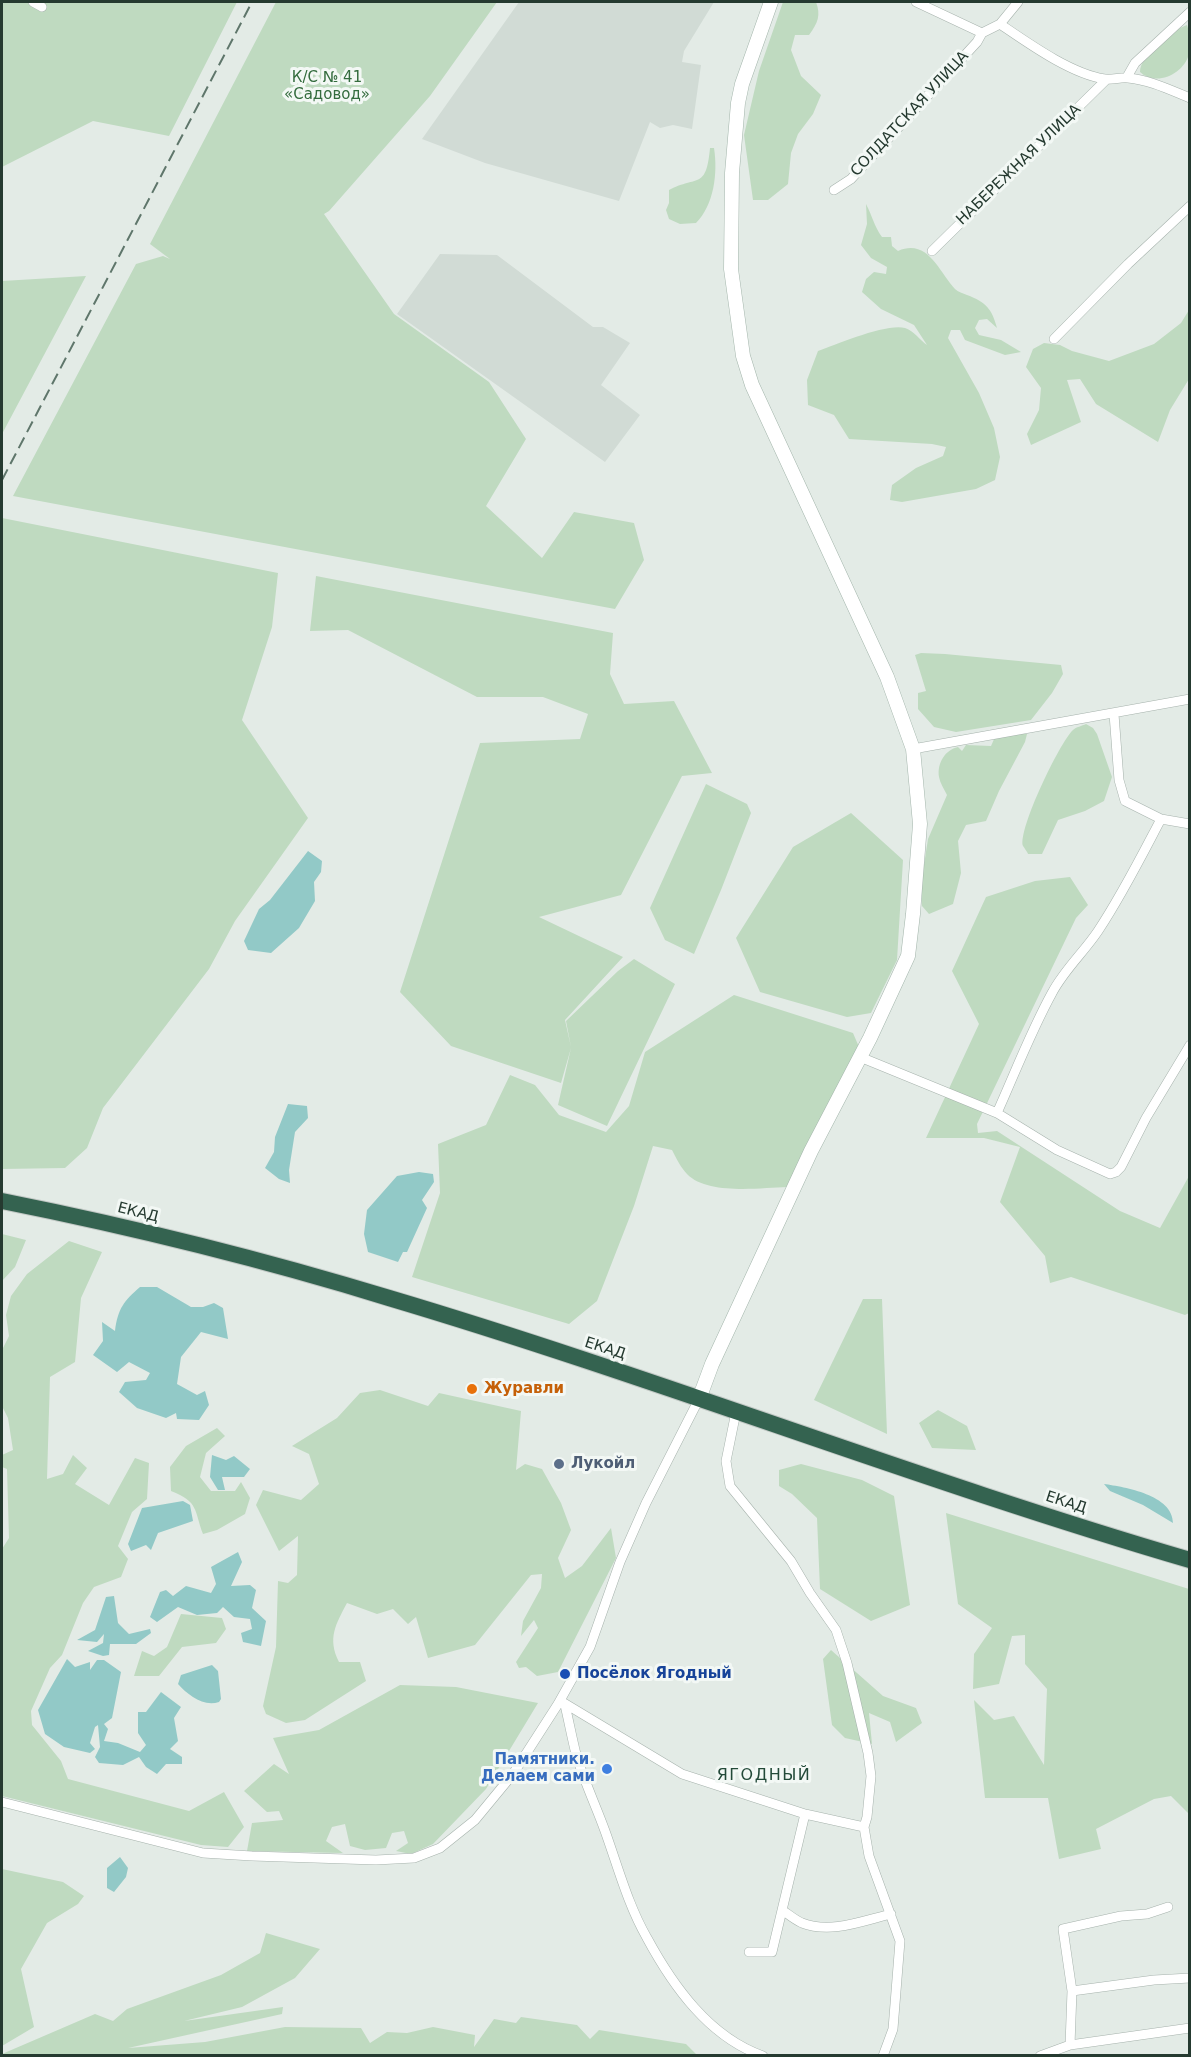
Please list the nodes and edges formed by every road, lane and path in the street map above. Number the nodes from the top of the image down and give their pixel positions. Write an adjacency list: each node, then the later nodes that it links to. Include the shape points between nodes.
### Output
1 (33, 2): 5 (street)
2 (771, 2): 18 (street, via 742,84 734,137 731,269 743,356 752,385 887,677)
3 (916, 2): 8 (street)
4 (1018, 2): 7 (street, СОЛДАТСКАЯ УЛИЦА)
5 (42, 7)
6 (1190, 12): 9 (street, via 1135,63)
7 (999, 24): 8 (street, СОЛДАТСКАЯ УЛИЦА); 10 (street, via 1039,51)
8 (982, 33): 12 (street, СОЛДАТСКАЯ УЛИЦА, via 851,179)
9 (1127, 77): 10 (street); 11 (street)
10 (1106, 80): 14 (street, НАБЕРЕЖНАЯ УЛИЦА)
11 (1190, 98)
12 (834, 190)
13 (1190, 206): 15 (street)
14 (932, 251)
15 (1054, 339)
16 (1190, 699): 17 (street)
17 (1114, 714): 18 (street); 19 (street, via 1119,780 1125,801)
18 (913, 749): 22 (street, via 920,824 908,956)
19 (1161, 819): 20 (street); 23 (street, via 1098,932 1051,995)
20 (1190, 824)
21 (1190, 1045): 23 (street, via 1116,1172 1110,1174 1057,1150)
22 (860, 1057): 23 (street); 25 (street, via 811,1151)
23 (997, 1113)
24 (2, 1201): 25 (highway, ЕКАД, via 231,1254 388,1297)
25 (699, 1399): 26 (highway, ЕКАД); 30 (street, via 624,1552 590,1647)
26 (736, 1412): 28 (street); 29 (highway, ЕКАД)
27 (721, 1446): 28 (street)
28 (727, 1457): 33 (street, via 730,1486 791,1561 836,1630 868,1753 871,1776)
29 (1190, 1560)
30 (563, 1702): 31 (street, via 475,1820 440,1848 414,1858 203,1853); 32 (street, via 682,1774); 42 (street, via 576,1755 646,1937 709,2023 749,2051)
31 (2, 1802)
32 (805, 1814): 33 (street); 35 (street)
33 (864, 1827): 36 (street, via 869,1856)
34 (1168, 1907): 39 (street, via 1063,1929)
35 (782, 1910): 36 (street, via 816,1927 839,1927); 37 (street, via 772,1952)
36 (891, 1914): 43 (street, via 900,1941 893,2029)
37 (749, 1952)
38 (1190, 1978): 39 (street)
39 (1072, 1991): 41 (street)
40 (1190, 2028): 41 (street)
41 (1070, 2045): 44 (street)
42 (763, 2055)
43 (883, 2055)
44 (1040, 2055)

